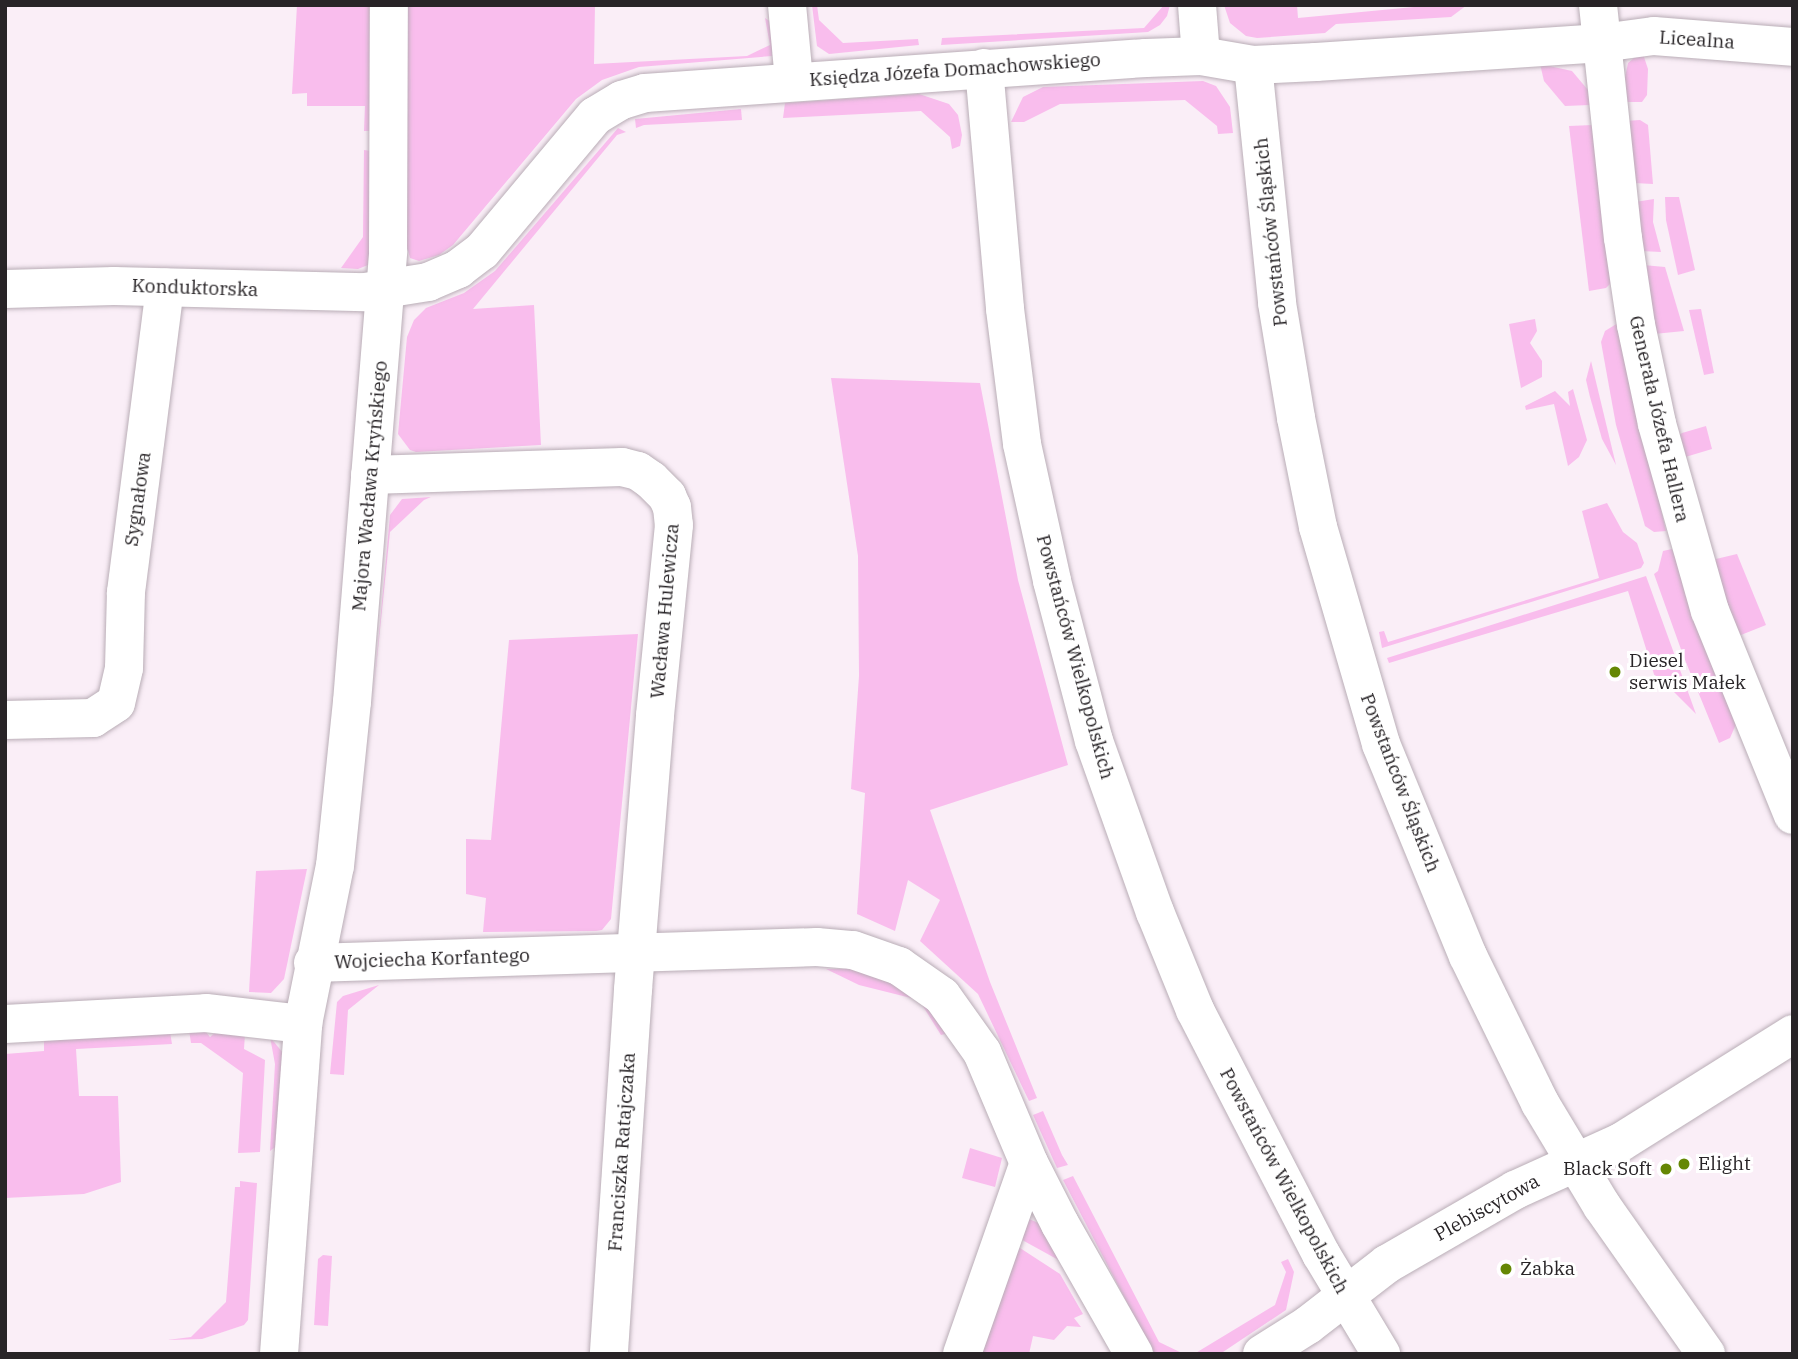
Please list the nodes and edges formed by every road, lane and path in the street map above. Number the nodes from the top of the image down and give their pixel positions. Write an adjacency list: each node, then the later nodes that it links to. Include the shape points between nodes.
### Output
1 (389, 5): 13 (street, Majora Wacława Kryńskiego)
2 (787, 5): 10 (street)
3 (1197, 5): 7 (street)
4 (1598, 5): 5 (street, Generała Józefa Hallera)
5 (1602, 43): 6 (street, Licealna, via 1654,36); 8 (street, Księdza Józefa Domachowskiego); 16 (street, Generała Józefa Hallera, via 1631,299 1659,435 1710,611)
6 (1793, 47)
7 (1201, 56): 8 (street, Księdza Józefa Domachowskiego); 9 (street, Księdza Józefa Domachowskiego)
8 (1254, 65): 22 (street, Powstańców Śląskich, via 1277,303 1296,418 1318,527 1355,662 1381,744 1468,956)
9 (984, 68): 10 (street, Księdza Józefa Domachowskiego); 24 (street, Powstańców Wielkopolskich, via 1005,309 1023,444 1052,581 1094,741 1154,912 1195,1010)
10 (794, 80): 13 (street, Księdza Józefa Domachowskiego, via 645,93 615,104 589,122 473,259 442,278)
11 (165, 287): 12 (street, Konduktorska); 13 (street, Konduktorska); 15 (street, Sygnałowa, via 126,592 124,668 118,694 110,708 93,718)
12 (5, 289)
13 (385, 290): 14 (street, Majora Wacława Kryńskiego)
14 (370, 475): 17 (street, Wacława Hulewicza, via 617,466 639,471 670,501 674,525); 18 (street, Majora Wacława Kryńskiego, via 339,835 329,904)
15 (5, 720)
16 (1793, 816)
17 (636, 951): 18 (street, Wojciecha Korfantego); 23 (street, Wojciecha Korfantego, via 853,950 915,975 942,996 982,1052); 26 (street, Franciszka Ratajczaka)
18 (313, 963): 20 (street, Wojciecha Korfantego)
19 (5, 1024): 20 (street, via 191,1013)
20 (303, 1024): 25 (street, Wojciecha Korfantego)
21 (1793, 1034): 22 (street, Plebiscytowa, via 1621,1142)
22 (1573, 1162): 24 (street, Plebiscytowa, via 1387,1264); 31 (street, Powstańców Śląskich)
23 (1029, 1163): 27 (street); 28 (street)
24 (1346, 1297): 29 (street, Plebiscytowa); 30 (street, Powstańców Wielkopolskich)
25 (279, 1354)
26 (609, 1354)
27 (962, 1354)
28 (1134, 1354)
29 (1262, 1354)
30 (1381, 1354)
31 (1706, 1354)

